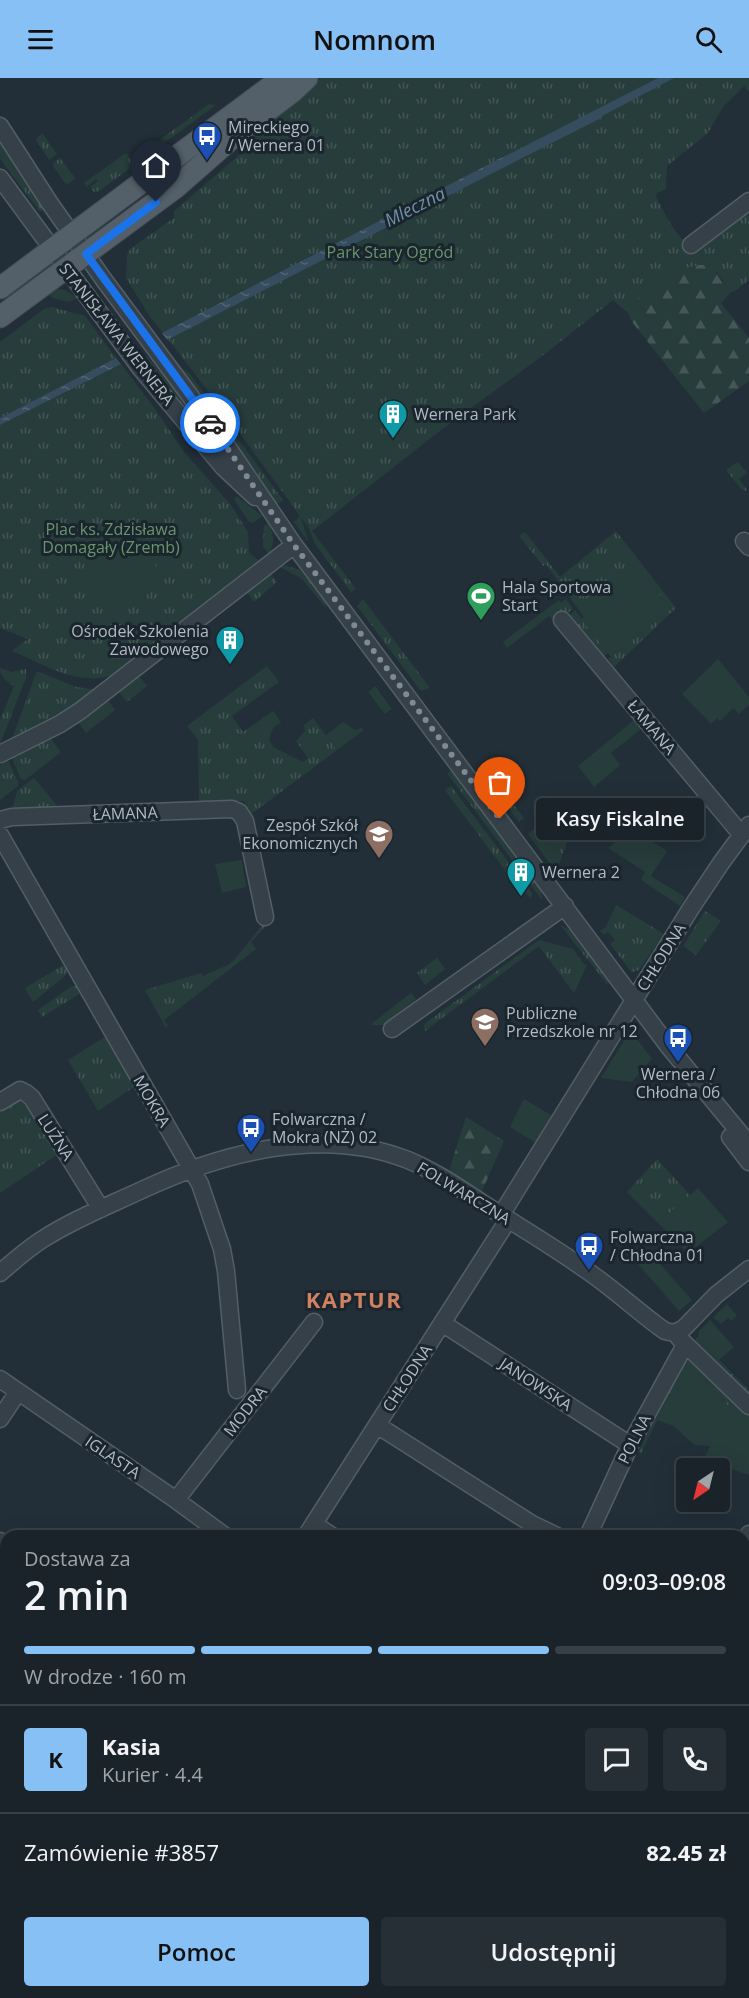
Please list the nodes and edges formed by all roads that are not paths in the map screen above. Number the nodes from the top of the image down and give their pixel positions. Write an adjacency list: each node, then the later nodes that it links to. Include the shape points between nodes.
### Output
1 (282, 78): 6 (main road)
2 (307, 78): 9 (main road, via 175,188)
3 (0, 126): 6 (street, STANISŁAWA WERNERA)
4 (0, 178): 8 (street, STANISŁAWA WERNERA)
5 (749, 201): 7 (street)
6 (72, 234): 8 (main road); 9 (street, STANISŁAWA WERNERA)
7 (691, 245)
8 (52, 249): 10 (street, STANISŁAWA WERNERA); 11 (main road)
9 (86, 254): 10 (main road); 13 (street, STANISŁAWA WERNERA, via 220,436)
10 (66, 269): 12 (main road); 13 (street, STANISŁAWA WERNERA, via 141,369 223,467)
11 (0, 288)
12 (0, 317)
13 (267, 507): 14 (street, STANISŁAWA WERNERA)
14 (294, 545): 16 (street, via 80,711); 20 (street, STANISŁAWA WERNERA)
15 (562, 620): 18 (street, ŁAMANA)
16 (0, 754)
17 (0, 820): 21 (street, ŁAMANA, via 232,808 245,821)
18 (745, 829): 22 (street, CHŁODNA)
19 (0, 835): 28 (street, MOKRA)
20 (565, 906): 22 (street, STANISŁAWA WERNERA); 23 (street)
21 (265, 917)
22 (635, 1000): 24 (street, STANISŁAWA WERNERA); 30 (street, CHŁODNA)
23 (392, 1029)
24 (669, 1047): 26 (street, STANISŁAWA WERNERA); 27 (street, STANISŁAWA WERNERA)
25 (0, 1102): 29 (street, LUŹNA, via 20,1090 32,1098)
26 (749, 1144)
27 (749, 1162)
28 (191, 1169): 29 (street, FOLWARCZNA); 30 (street, FOLWARCZNA, via 280,1148 346,1145 411,1161); 37 (street, MOKRA, via 222,1249)
29 (101, 1209): 32 (street, FOLWARCZNA, via 43,1239)
30 (505, 1217): 34 (street, CHŁODNA); 35 (street, FOLWARCZNA)
31 (749, 1269): 35 (street, POLNA, via 716,1295 683,1329)
32 (0, 1274)
33 (314, 1322): 43 (street, MODRA)
34 (442, 1323): 41 (street, CHŁODNA); 42 (street, JANOWSKA)
35 (680, 1339): 39 (street, FOLWARCZNA); 42 (street, POLNA)
36 (0, 1379): 38 (street, IGLASTA)
37 (237, 1390)
38 (18, 1392): 40 (street); 43 (street, IGLASTA)
39 (749, 1406)
40 (0, 1419)
41 (377, 1425): 45 (street, CHŁODNA); 46 (street)
42 (630, 1445): 47 (street, POLNA)
43 (176, 1500): 44 (street, IGLASTA)
44 (217, 1530)
45 (310, 1530)
46 (544, 1530)
47 (591, 1530)

